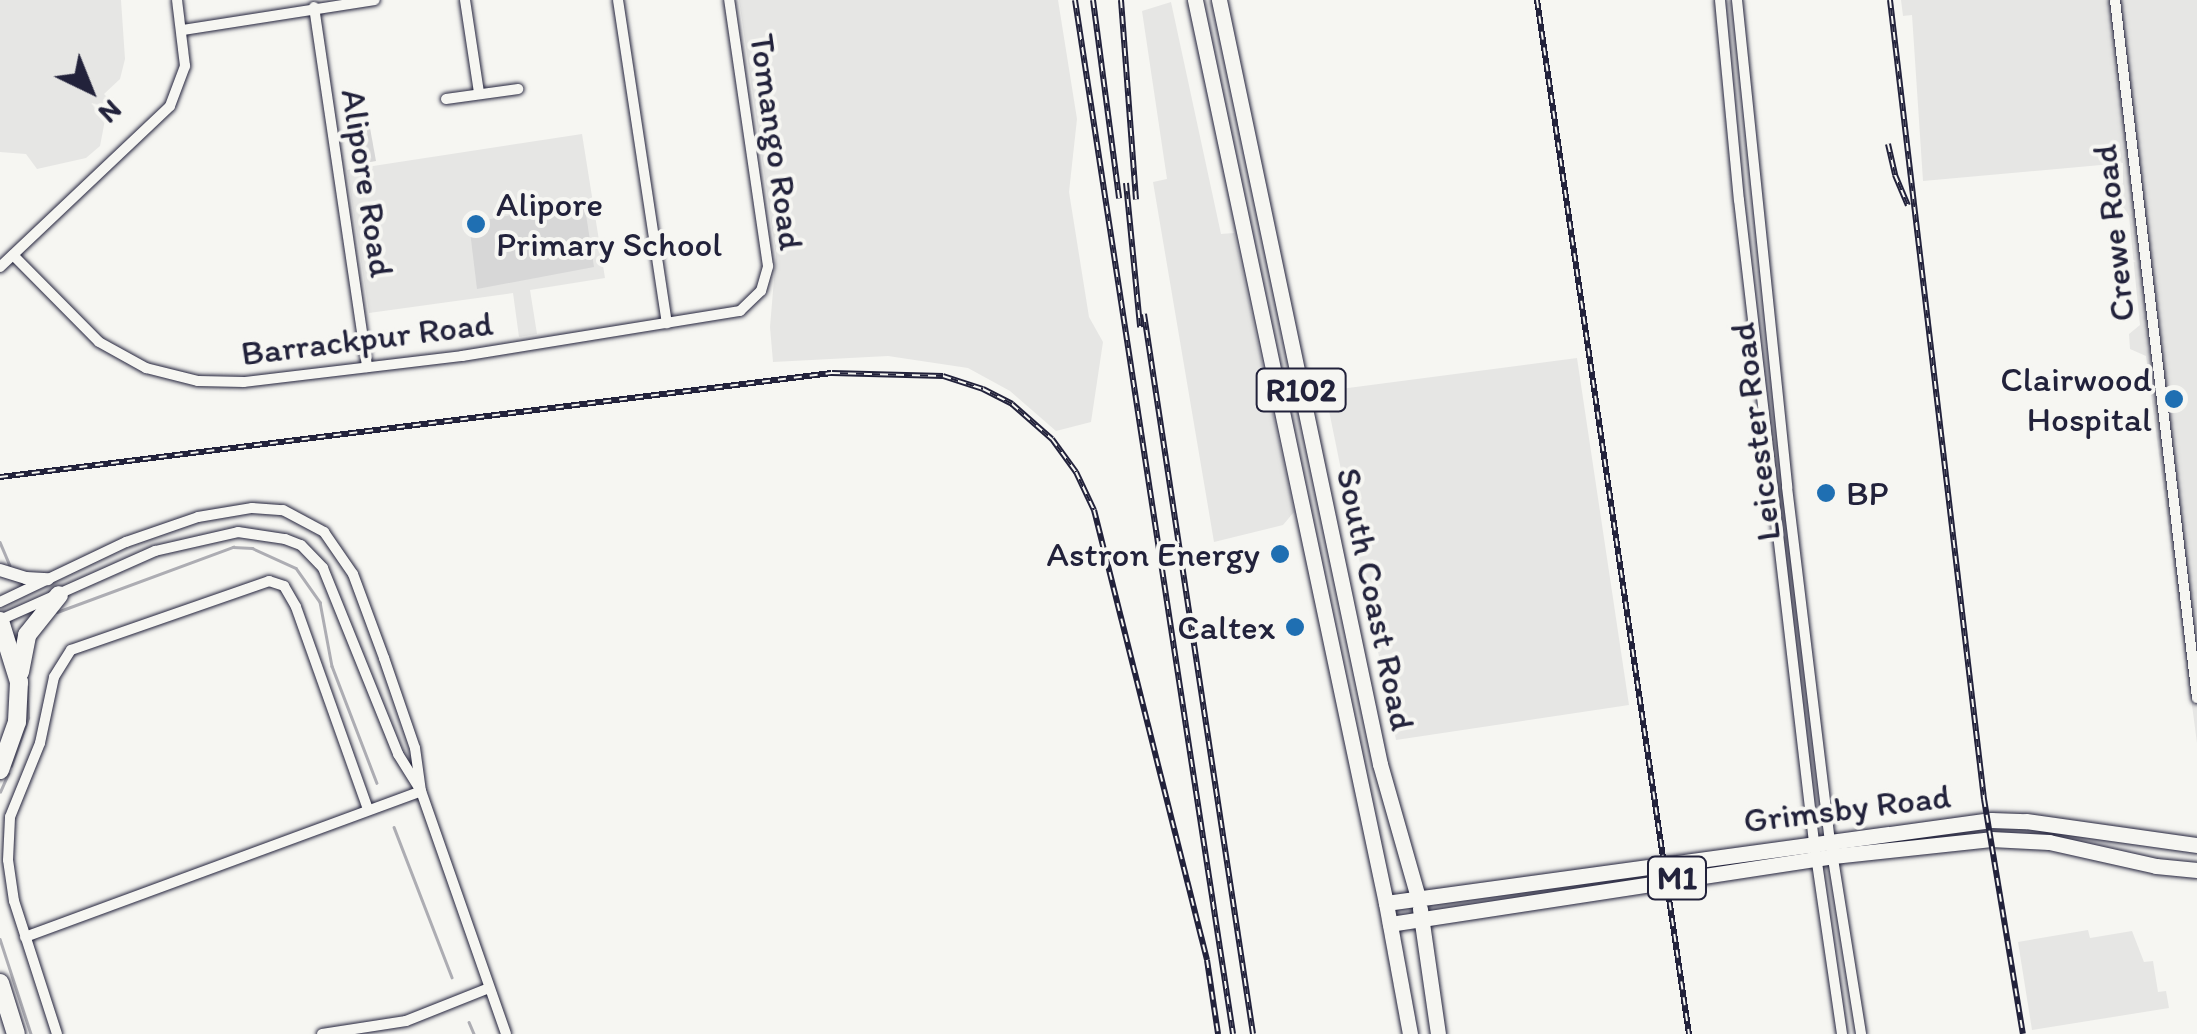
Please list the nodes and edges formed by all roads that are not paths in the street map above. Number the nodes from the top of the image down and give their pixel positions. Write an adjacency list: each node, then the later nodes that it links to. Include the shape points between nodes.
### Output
1 (177, 0): 12 (street)
2 (375, 0): 11 (street)
3 (465, 0): 14 (street)
4 (618, 0): 21 (street)
5 (729, 0): 20 (street, Tomango Road, via 768,266)
6 (1195, 0): 17 (main road, South Coast Road / R102)
7 (1219, 0): 16 (main road, South Coast Road / R102)
8 (1720, 0): 45 (street, Leicester Road, via 1740,212)
9 (1737, 0): 45 (street, Leicester Road)
10 (2115, 0): 36 (street, Crewe Road)
11 (314, 7): 12 (street); 24 (street, Alipore Road)
12 (183, 30): 18 (street, via 186,66 170,106)
13 (518, 90): 14 (street)
14 (480, 94): 15 (street)
15 (446, 99)
16 (1267, 228): 17 (main road); 22 (main road, South Coast Road / R102)
17 (1245, 232): 23 (main road, South Coast Road / R102)
18 (13, 255): 19 (street); 24 (street, Barrackpur Road, via 99,342 171,376 244,382)
19 (0, 268)
20 (761, 291): 21 (street, Barrackpur Road, via 734,313)
21 (667, 323): 24 (street, Barrackpur Road)
22 (1294, 353): 23 (main road); 25 (main road, South Coast Road / R102)
23 (1272, 359): 26 (main road, South Coast Road / R102)
24 (367, 367)
25 (1304, 401): 26 (main road); 27 (main road, South Coast Road / R102)
26 (1283, 406): 28 (main road, South Coast Road / R102)
27 (1320, 481): 28 (main road); 32 (main road, South Coast Road / R102)
28 (1300, 486): 33 (main road, South Coast Road / R102)
29 (0, 570): 30 (street)
30 (54, 587): 31 (street); 34 (street); 35 (highway, via 27,635); 38 (street, via 208,537 263,533 301,546 324,568 398,754); 38 (street, via 126,542 198,517 252,508 303,519 339,548 353,574 415,748)
31 (0, 602)
32 (1346, 603): 33 (main road); 39 (main road, South Coast Road / R102)
33 (1326, 604): 40 (main road, South Coast Road / R102)
34 (0, 621): 35 (highway)
35 (19, 682): 37 (highway, via 16,722)
36 (2197, 698)
37 (0, 770)
38 (421, 791): 41 (street); 53 (street)
39 (1390, 801): 40 (main road); 47 (main road, South Coast Road / R102)
40 (1367, 806): 48 (main road, South Coast Road / R102)
41 (368, 809): 51 (street); 51 (street, via 284,586 269,581 85,642 61,660 40,743 10,817 8,860)
42 (2026, 821): 43 (main road); 44 (main road, Grimsby Road / M1); 45 (main road, Grimsby Road / M1, via 1988,820)
43 (2025, 839): 45 (main road, Grimsby Road / M1); 46 (main road, Grimsby Road / M1)
44 (2197, 845)
45 (1823, 849): 47 (main road, Grimsby Road / M1); 49 (main road, Grimsby Road / M1); 54 (street, Leicester Road); 55 (street, Leicester Road)
46 (2197, 870)
47 (1418, 898): 48 (main road, Grimsby Road / M1); 49 (main road, South Coast Road / R102)
48 (1386, 904): 50 (main road, South Coast Road / R102)
49 (1422, 918): 50 (main road, Grimsby Road / M1); 61 (main road, South Coast Road / R102)
50 (1390, 924): 60 (main road, South Coast Road / R102)
51 (26, 937): 57 (street)
52 (0, 983): 56 (highway)
53 (490, 988): 58 (street, via 406,1021); 59 (street)
54 (1856, 1007): 55 (street); 63 (street, Leicester Road)
55 (1839, 1010): 62 (street, Leicester Road)
56 (16, 1034)
57 (57, 1034)
58 (322, 1034)
59 (506, 1034)
60 (1410, 1034)
61 (1438, 1034)
62 (1842, 1034)
63 (1861, 1034)

